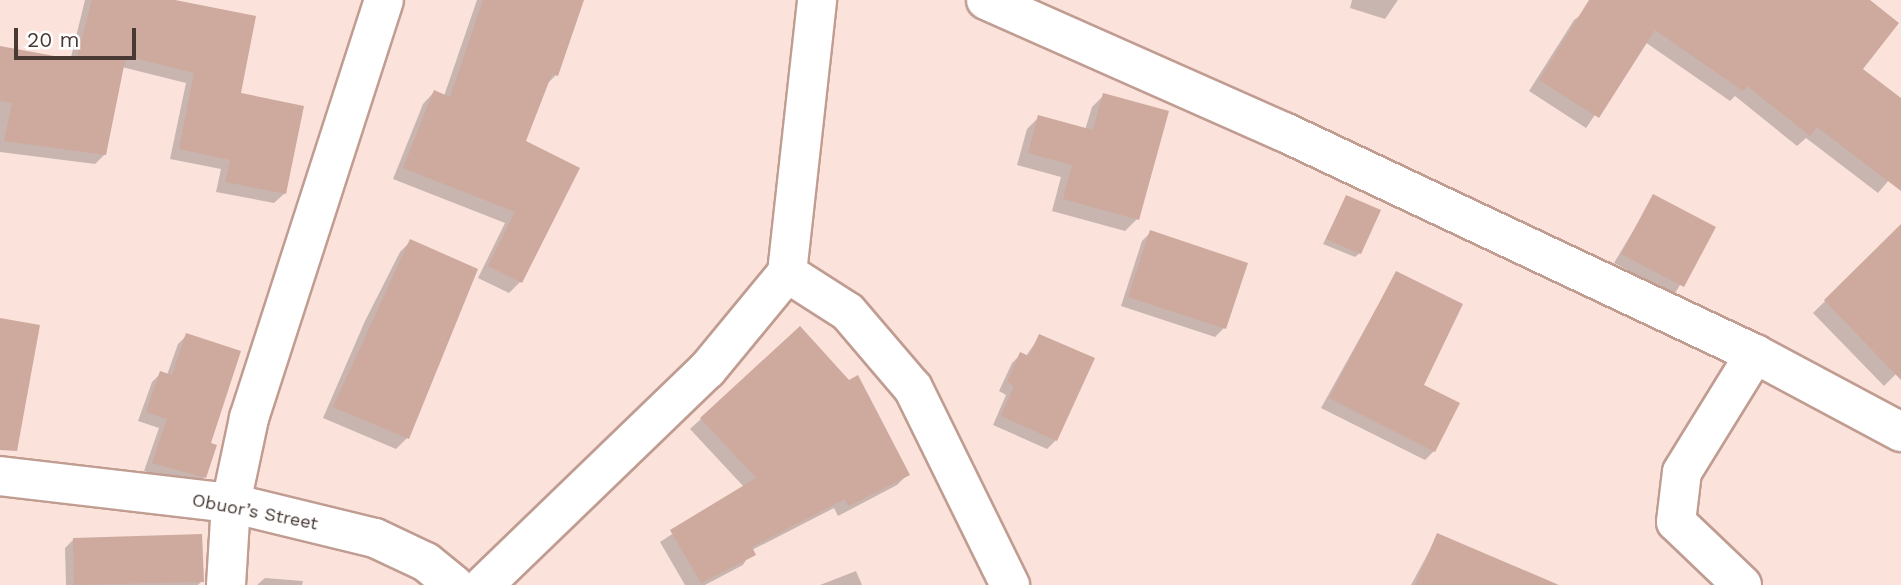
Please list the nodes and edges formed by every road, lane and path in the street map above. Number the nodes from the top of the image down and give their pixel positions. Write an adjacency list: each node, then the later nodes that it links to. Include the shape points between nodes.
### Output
1 (384, 0): 8 (street, via 249,418)
2 (817, 0): 4 (street)
3 (986, 0): 5 (street, via 1284,131)
4 (787, 273): 11 (street, via 707,370); 12 (street, via 848,312 914,388)
5 (1755, 354): 6 (street); 13 (street, via 1682,472 1676,522)
6 (1901, 432)
7 (0, 476): 8 (street, Obuor’s Street)
8 (231, 503): 9 (street); 10 (street, Obuor’s Street, via 375,538 426,562)
9 (226, 585)
10 (454, 585)
11 (484, 585)
12 (1010, 585)
13 (1742, 585)

